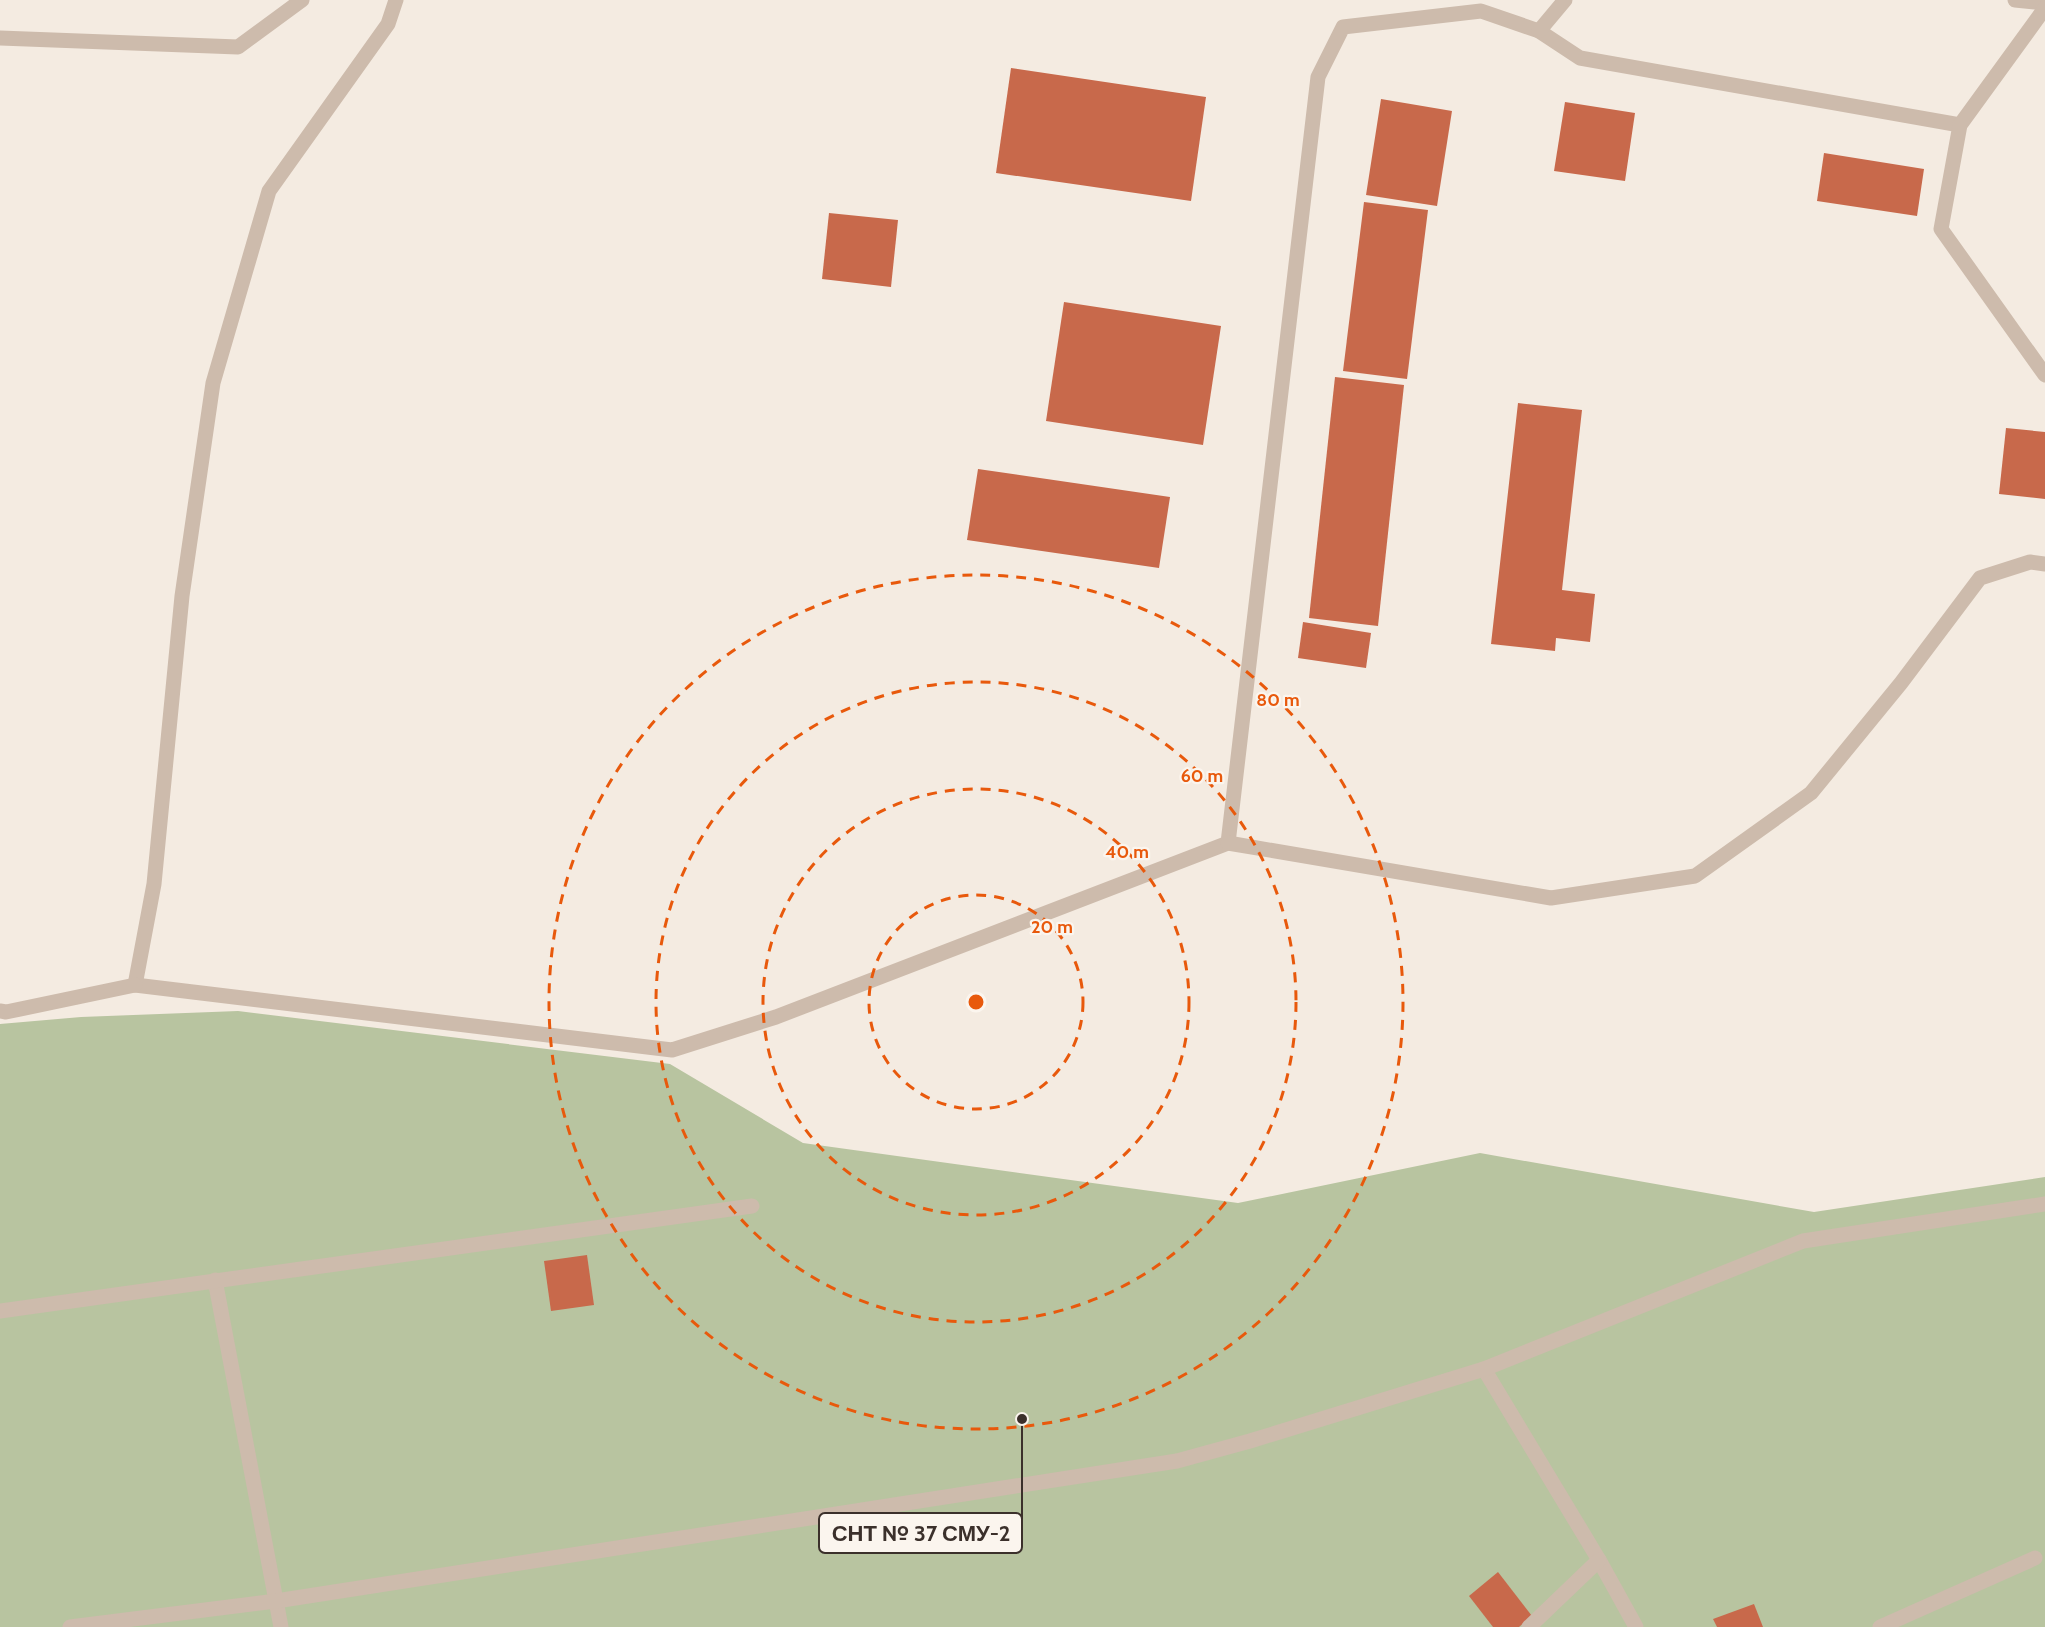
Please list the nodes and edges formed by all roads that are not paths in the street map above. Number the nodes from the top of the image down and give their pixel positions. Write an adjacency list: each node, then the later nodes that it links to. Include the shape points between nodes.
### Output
1 (302, 0): 7 (lane, via 238,47)
2 (396, 0): 12 (lane, via 388,24 269,191 213,383 182,596 154,884)
3 (1565, 0): 6 (lane)
4 (2015, 0): 5 (lane)
5 (2045, 5): 8 (lane)
6 (1539, 31): 8 (lane, via 1580,58); 11 (lane, via 1481,11 1343,27 1318,77)
7 (0, 38)
8 (1960, 125): 9 (lane, via 1941,230)
9 (2045, 375)
10 (2045, 564): 11 (lane, via 2030,561 1980,578 1811,793 1695,876 1551,898)
11 (1228, 843): 12 (lane, via 776,1017 672,1050)
12 (135, 984): 13 (lane)
13 (0, 1011)
14 (2045, 1204): 18 (lane, via 1803,1241)
15 (752, 1206): 16 (lane)
16 (215, 1280): 17 (lane); 21 (lane)
17 (0, 1311)
18 (1484, 1368): 20 (lane); 21 (lane, via 1178,1461)
19 (2036, 1558): 26 (lane)
20 (1599, 1560): 24 (lane); 25 (lane)
21 (276, 1601): 22 (lane); 23 (lane)
22 (70, 1627)
23 (281, 1627)
24 (1528, 1627)
25 (1636, 1627)
26 (1880, 1627)

